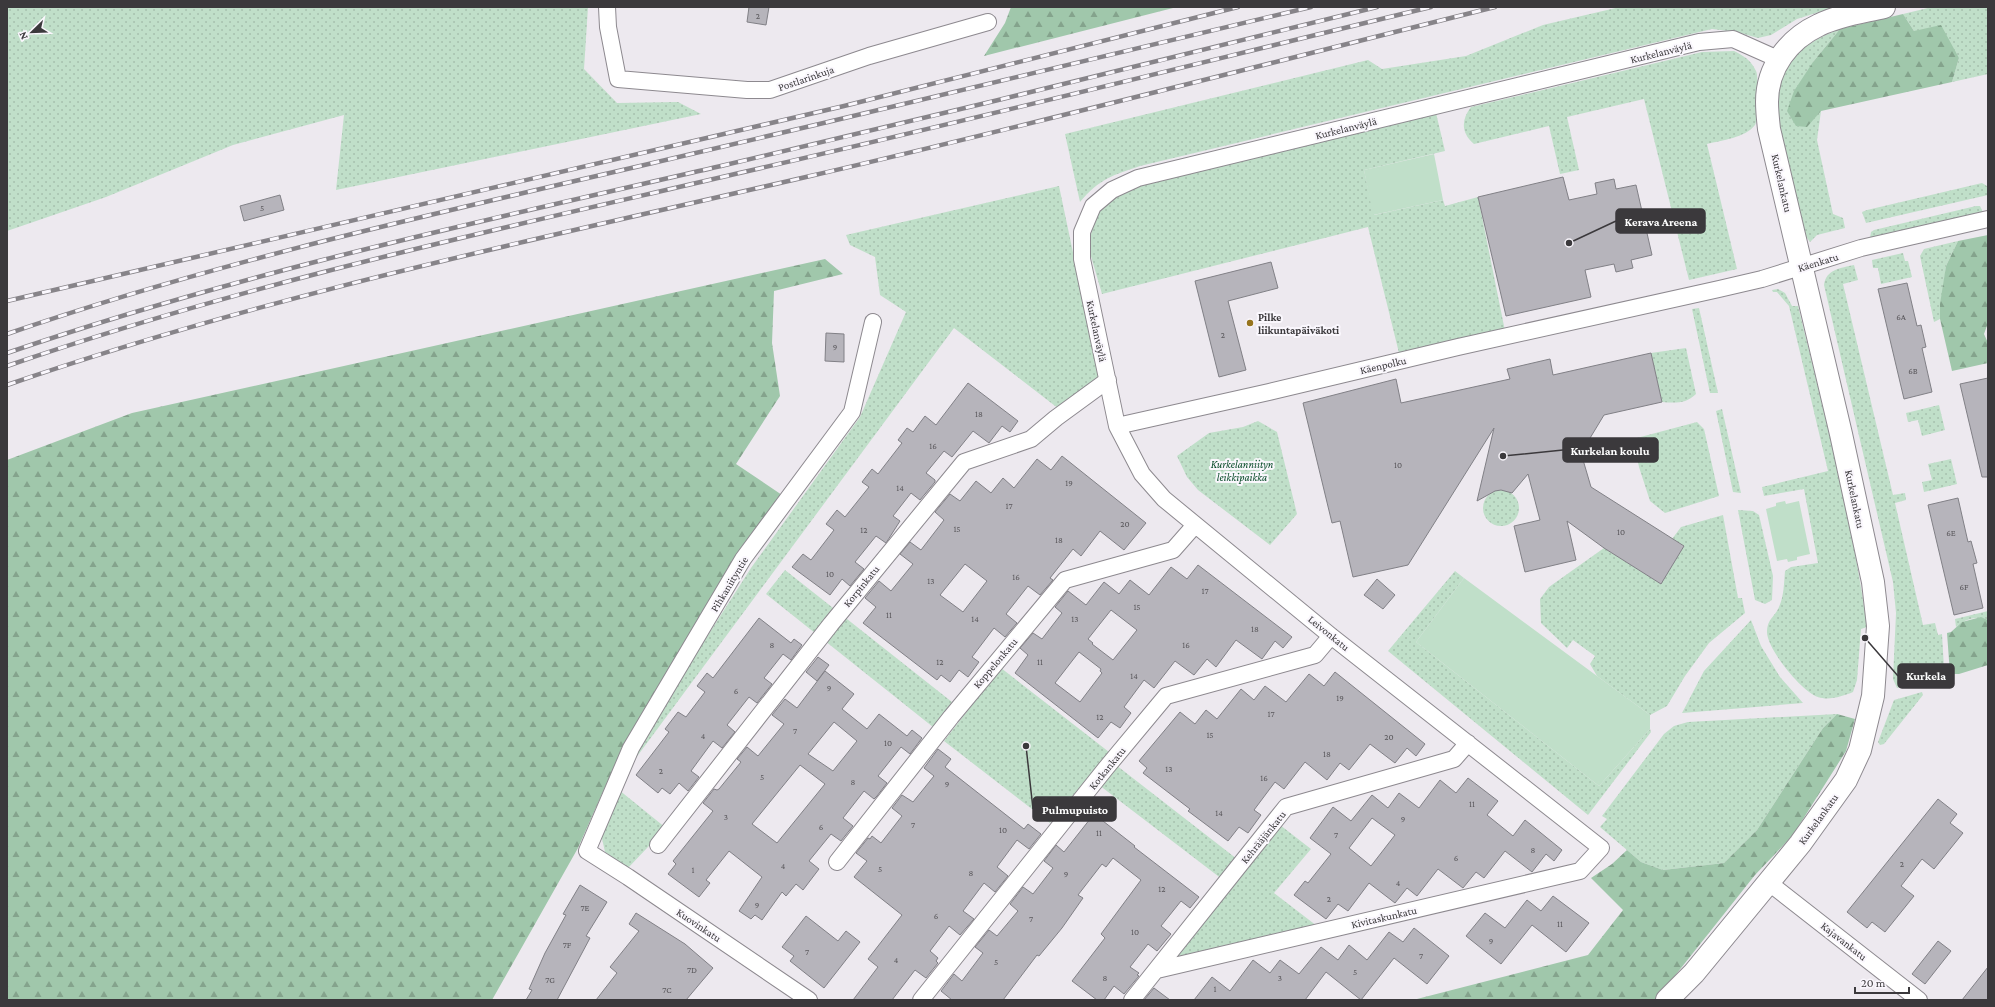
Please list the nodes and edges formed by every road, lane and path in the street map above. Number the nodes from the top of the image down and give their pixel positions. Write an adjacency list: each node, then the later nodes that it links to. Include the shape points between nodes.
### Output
1 (607, 7): 3 (street, Postlarinkuja, via 608,27 618,79 747,90 770,90 869,56)
2 (1884, 7): 4 (street, Kurkelankatu, via 1835,18 1819,25 1798,38)
3 (988, 22)
4 (1778, 59): 6 (street, Kurkelankatu, via 1770,80 1767,101 1769,129); 9 (street, Kurkelanväylä, via 1732,39 1699,42 1138,178 1112,190 1093,206 1082,232 1082,259)
5 (1988, 219): 6 (street, Käenkatu, via 1861,248)
6 (1801, 267): 7 (street, Käenkatu); 18 (street, Kurkelankatu, via 1873,582 1878,626 1877,662 1873,696 1860,750 1846,780 1800,844)
7 (1649, 305): 10 (street, Käenpolku)
8 (872, 322): 16 (street, Pihkaniityntie, via 852,412 743,559 632,748)
9 (1108, 380): 10 (street, Leivonkatu); 14 (street, Korpinkatu, via 1031,439 964,462 831,624)
10 (1118, 426): 11 (street, Leivonkatu, via 1142,474 1164,499)
11 (1194, 525): 12 (street, Leivonkatu); 17 (street, Koppelonkatu, via 1173,550 1065,580 950,718)
12 (1331, 636): 13 (street, Leivonkatu); 21 (street, Kotkankatu, via 1315,655 1166,696)
13 (1468, 743): 15 (street, Leivonkatu); 19 (street, Kehrääjänkatu, via 1454,759 1286,807)
14 (658, 845)
15 (1600, 848): 19 (street, Kivitaskunkatu, via 1580,871)
16 (587, 851): 20 (street, Kuovinkatu)
17 (837, 862)
18 (1768, 882): 23 (street, Kurkelankatu, via 1694,973); 24 (street, Kajavankatu)
19 (1157, 970): 22 (street, Kehrääjänkatu)
20 (809, 1000)
21 (921, 1000)
22 (1132, 1000)
23 (1667, 1000)
24 (1919, 1000)

